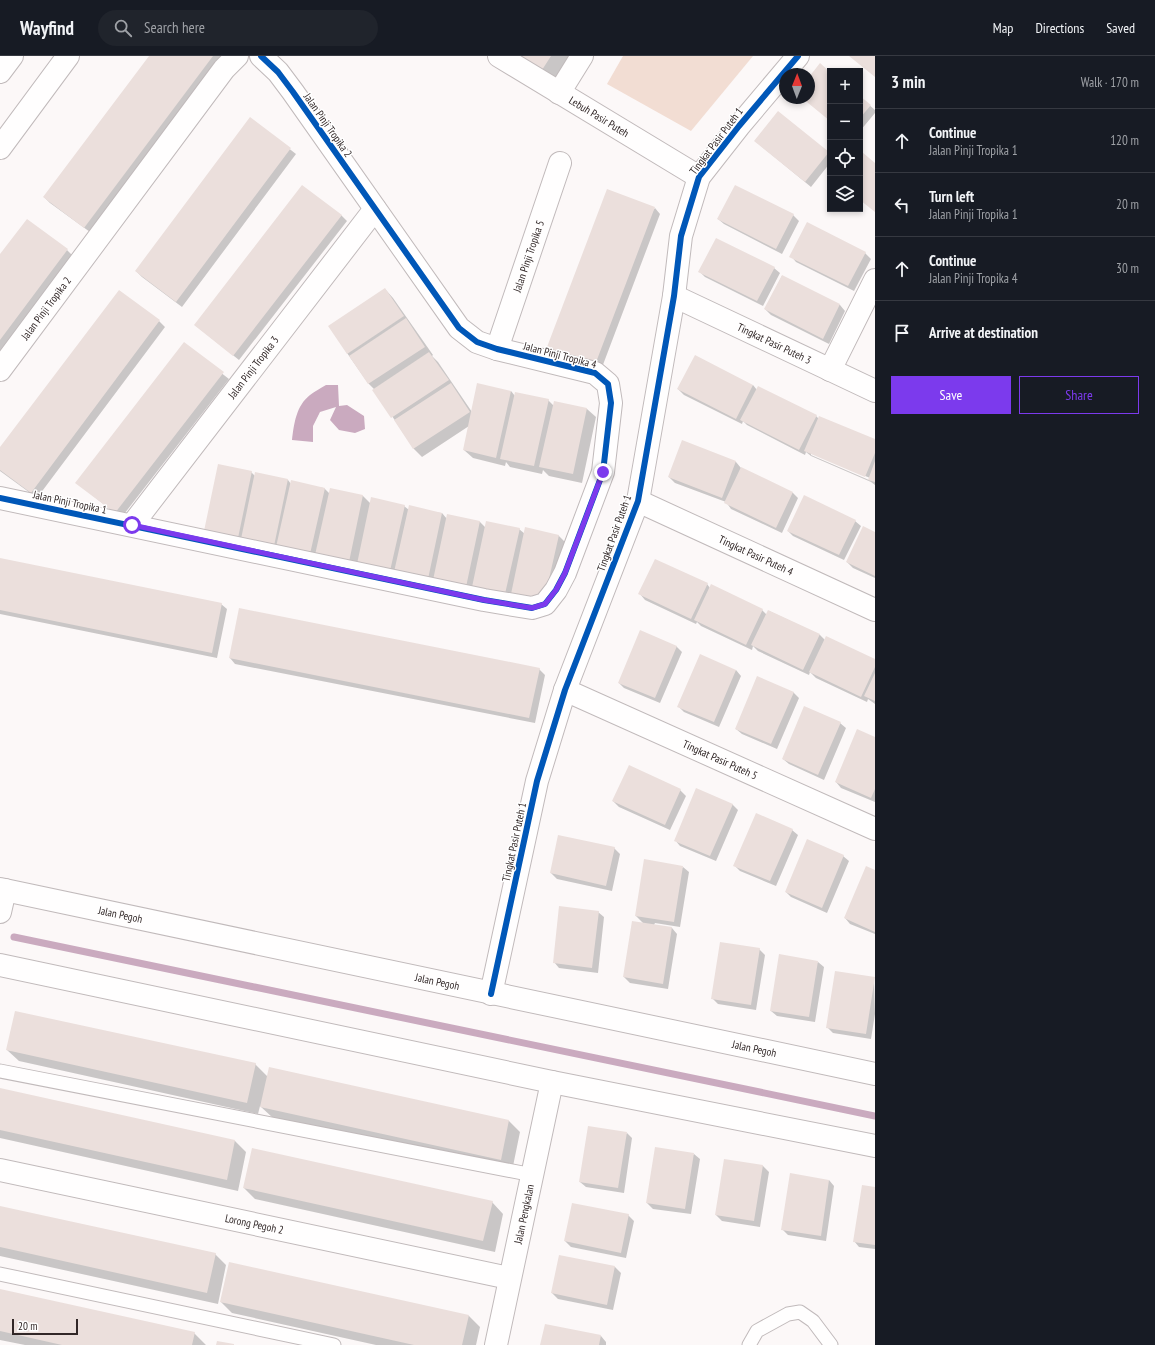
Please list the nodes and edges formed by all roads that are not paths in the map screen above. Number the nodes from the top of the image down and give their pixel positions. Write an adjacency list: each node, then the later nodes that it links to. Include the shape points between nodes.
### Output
1 (12, 56): 8 (street)
2 (68, 56): 10 (street)
3 (237, 56): 17 (street, Jalan Pinji Tropika 2, via 220,75)
4 (261, 56): 13 (street, Jalan Pinji Tropika 2, via 278,72 293,92)
5 (499, 56): 9 (street, Lebuh Pasir Puteh)
6 (582, 56): 9 (street)
7 (798, 56): 12 (street, Tingkat Pasir Puteh 1)
8 (0, 72)
9 (559, 93): 12 (street, Lebuh Pasir Puteh)
10 (0, 148)
11 (560, 163): 16 (street, Jalan Pinji Tropika 5)
12 (699, 177): 15 (street, Tingkat Pasir Puteh 1, via 681,236)
13 (375, 209): 16 (street, Jalan Pinji Tropika 4, via 459,328 477,342); 22 (street, Jalan Pinji Tropika 3)
14 (875, 280): 18 (street)
15 (674, 296): 18 (street, Tingkat Pasir Puteh 3); 21 (street, Tingkat Pasir Puteh 1)
16 (497, 349): 23 (street, Jalan Pinji Tropika 4, via 595,374 608,384 611,403 603,472)
17 (0, 370)
18 (830, 370): 19 (street, Tingkat Pasir Puteh 3)
19 (875, 391)
20 (0, 498): 22 (street, Jalan Pinji Tropika 1)
21 (638, 501): 24 (street, Tingkat Pasir Puteh 4); 25 (street, Tingkat Pasir Puteh 1)
22 (132, 525): 23 (street, Jalan Pinji Tropika 1, via 532,608 545,604)
23 (565, 573)
24 (875, 610)
25 (565, 690): 26 (street, Tingkat Pasir Puteh 5); 30 (street, Tingkat Pasir Puteh 1, via 538,781)
26 (875, 829)
27 (2, 890): 28 (street); 30 (street, Jalan Pegoh)
28 (0, 912)
29 (0, 965): 33 (street)
30 (491, 994): 32 (street, Jalan Pegoh)
31 (0, 1071): 36 (lane)
32 (875, 1074)
33 (552, 1082): 34 (street); 36 (street, Jalan Pengkalan)
34 (875, 1146)
35 (0, 1170): 38 (street, Lorong Pegoh 2)
36 (533, 1175): 38 (street, Jalan Pengkalan)
37 (0, 1274): 39 (lane)
38 (510, 1278): 40 (street, Jalan Pengkalan)
39 (334, 1345)
40 (496, 1345)
41 (749, 1345): 42 (lane, via 757,1330 788,1314 800,1312 813,1321)
42 (831, 1345)

